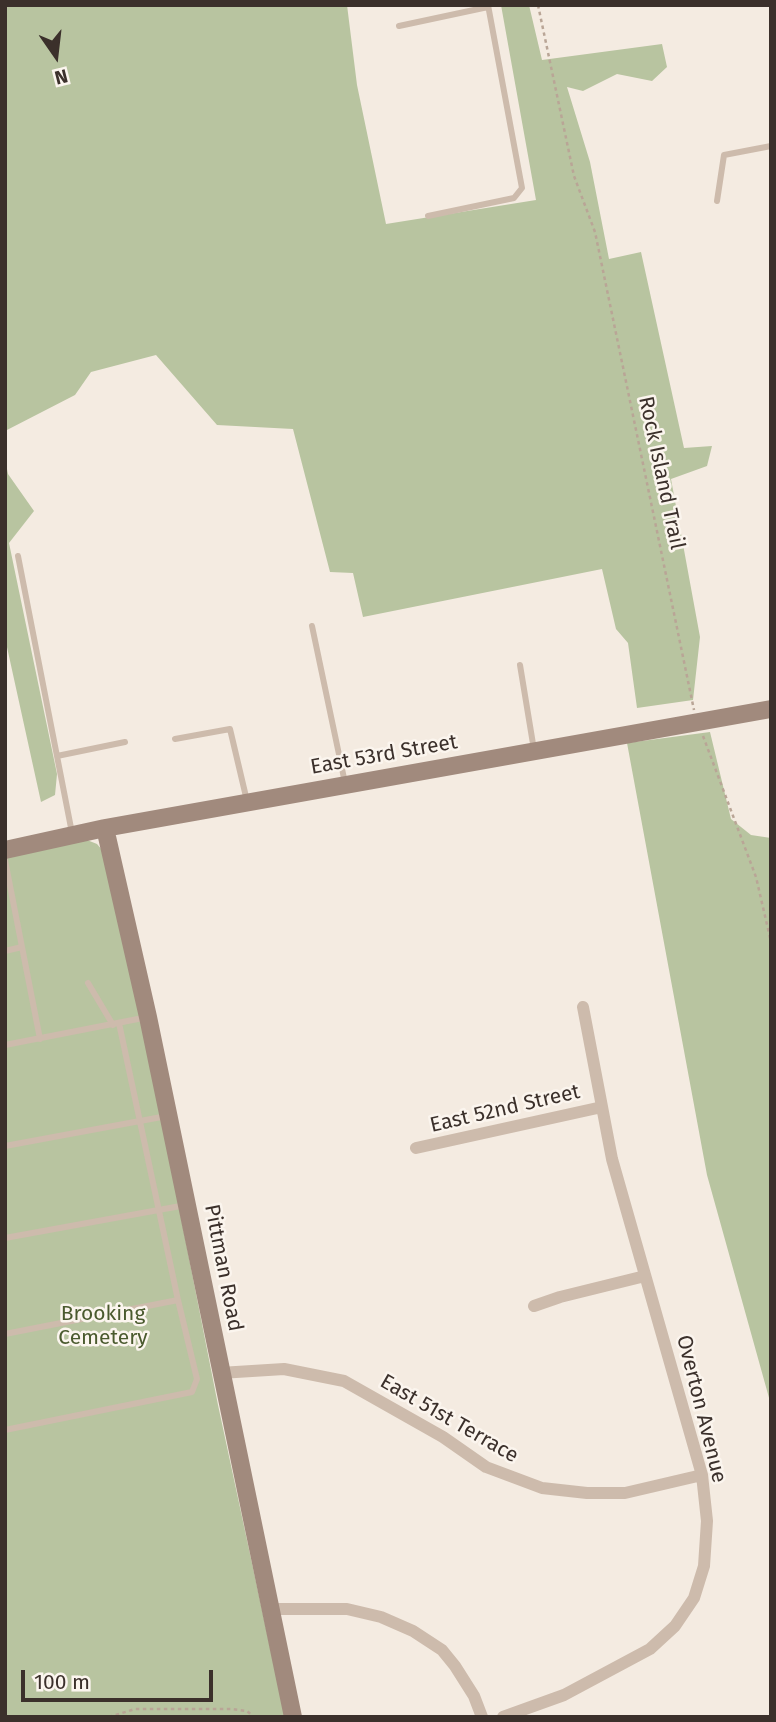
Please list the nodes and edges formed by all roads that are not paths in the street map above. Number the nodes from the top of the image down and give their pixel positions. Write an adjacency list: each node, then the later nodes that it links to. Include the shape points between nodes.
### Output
1 (488, 6): 2 (lane); 5 (lane, via 522,188 514,198)
2 (399, 26)
3 (771, 146): 4 (lane, via 724,155)
4 (717, 201)
5 (428, 216)
6 (18, 556): 13 (lane)
7 (312, 626): 14 (lane)
8 (520, 665): 12 (lane)
9 (771, 709): 12 (street, East 53rd Street)
10 (174, 739): 15 (lane, via 230,729)
11 (125, 742): 13 (lane)
12 (534, 752): 14 (street, East 53rd Street)
13 (57, 756): 17 (lane)
14 (346, 785): 15 (street, East 53rd Street)
15 (247, 803): 16 (street, East 53rd Street)
16 (104, 828): 17 (street, East 53rd Street); 24 (street, Pittman Road)
17 (72, 835): 18 (street, East 53rd Street)
18 (5, 850)
19 (5, 860): 20 (lane)
20 (22, 947): 21 (lane); 26 (lane)
21 (5, 951)
22 (88, 983): 25 (lane)
23 (583, 1007): 28 (street, Overton Avenue)
24 (148, 1017): 25 (lane); 29 (street, Pittman Road)
25 (116, 1024): 26 (lane); 30 (lane)
26 (40, 1039): 27 (lane)
27 (5, 1045)
28 (602, 1107): 32 (street, East 52nd Street); 36 (street, Overton Avenue)
29 (169, 1115): 30 (lane); 33 (street, Pittman Road)
30 (140, 1121): 31 (lane); 34 (lane)
31 (5, 1146)
32 (416, 1148)
33 (188, 1205): 34 (lane); 40 (street, Pittman Road)
34 (157, 1210): 35 (lane); 37 (lane)
35 (5, 1238)
36 (645, 1276): 38 (street); 42 (street, Overton Avenue)
37 (178, 1300): 39 (lane); 41 (lane, via 197,1379 192,1392)
38 (534, 1306)
39 (5, 1334)
40 (220, 1373): 42 (street, East 51st Terrace, via 284,1369 344,1381 486,1467 541,1488 625,1493); 43 (street, Pittman Road)
41 (5, 1430)
42 (702, 1475): 46 (street, Overton Avenue, via 704,1566 694,1598 675,1626 650,1649 614,1670 564,1695)
43 (270, 1609): 44 (street, Pittman Road); 45 (street, via 346,1609 413,1631 442,1650 455,1666)
44 (293, 1717)
45 (482, 1717)
46 (503, 1717)

